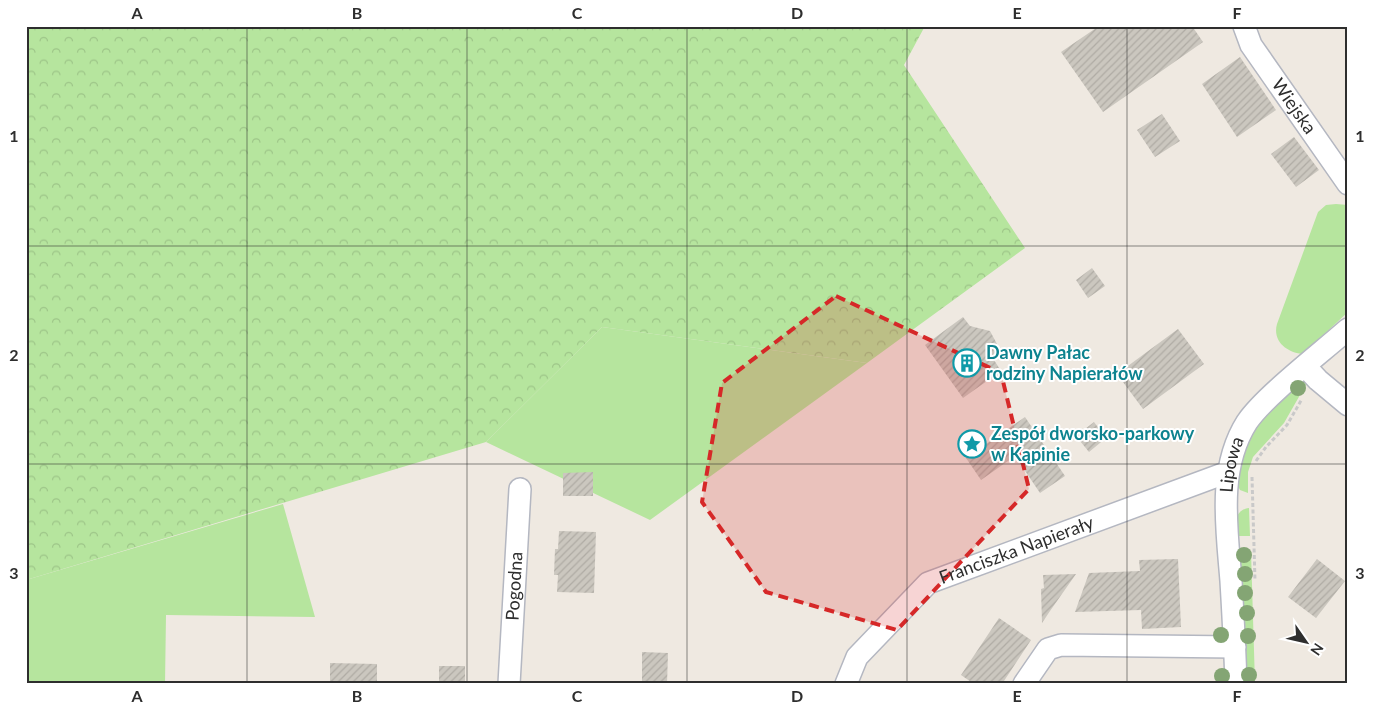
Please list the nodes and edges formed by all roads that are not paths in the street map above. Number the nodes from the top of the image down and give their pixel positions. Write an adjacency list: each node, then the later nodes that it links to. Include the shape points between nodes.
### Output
1 (1244, 26): 2 (street, Wiejska, via 1251,45)
2 (1348, 184)
3 (1348, 330): 4 (street, Lipowa)
4 (1310, 371): 5 (street); 6 (street, Lipowa, via 1258,408 1239,437)
5 (1348, 405)
6 (1228, 472): 8 (street, Lipowa, via 1227,511); 10 (street, Franciszka Napierały, via 928,583 857,656)
7 (520, 489): 9 (street, Pogodna)
8 (1235, 647): 11 (street, via 1061,645 1048,649); 12 (street, Lipowa)
9 (509, 684)
10 (846, 684)
11 (1024, 684)
12 (1236, 684)

